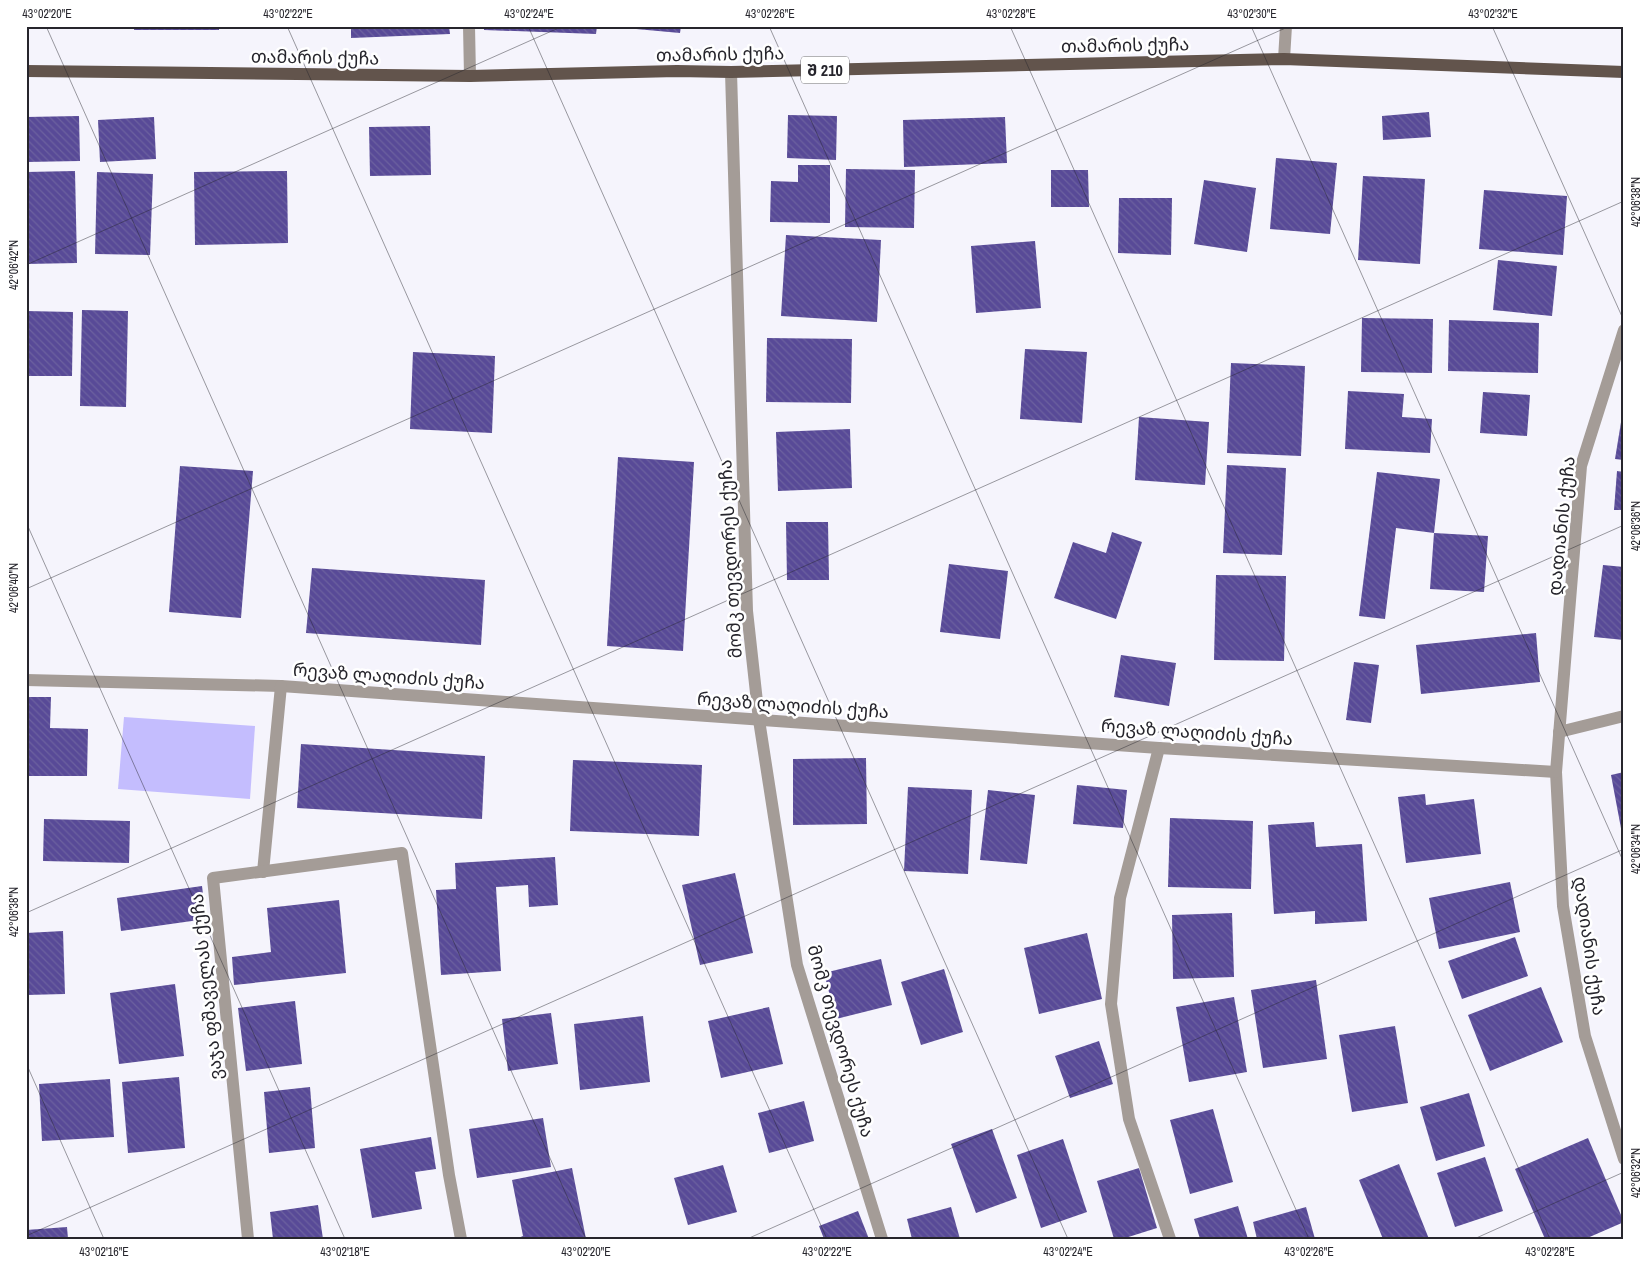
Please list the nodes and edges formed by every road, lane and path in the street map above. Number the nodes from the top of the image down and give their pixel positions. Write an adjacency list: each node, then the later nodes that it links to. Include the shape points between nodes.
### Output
1 (469, 26): 7 (street)
2 (1286, 26): 3 (street)
3 (1284, 59): 5 (main road, თამარის ქუჩა / შ 210); 6 (main road, თამარის ქუჩა / შ 210)
4 (26, 71): 7 (main road, თამარის ქუჩა / შ 210)
5 (731, 72): 7 (main road, თამარის ქუჩა / შ 210); 12 (street, მომკ თევდორეს ქუჩა, via 747,611)
6 (1624, 72)
7 (470, 76)
8 (1624, 330): 13 (street, დადიანის ქუჩა, via 1582,466)
9 (26, 680): 10 (street, რევაზ ლაღიძის ქუჩა)
10 (281, 686): 12 (street, რევაზ ლაღიძის ქუჩა); 16 (street)
11 (1624, 716): 13 (street)
12 (759, 720): 14 (street, რევაზ ლაღიძის ქუჩა); 20 (street, მომკ თევდორეს ქუჩა, via 797,965)
13 (1559, 732): 15 (street, დადიანის ქუჩა)
14 (1160, 748): 15 (street, რევაზ ლაღიძის ქუჩა); 21 (street, via 1120,898 1111,1004 1129,1119)
15 (1556, 772): 17 (street, დადიანის ქუჩა, via 1563,906 1585,1036)
16 (263, 872): 18 (street, ვაჯა ფშაველას ქუჩა, via 213,878); 19 (street, via 402,853)
17 (1624, 1159)
18 (248, 1239)
19 (461, 1239)
20 (882, 1239)
21 (1170, 1239)

